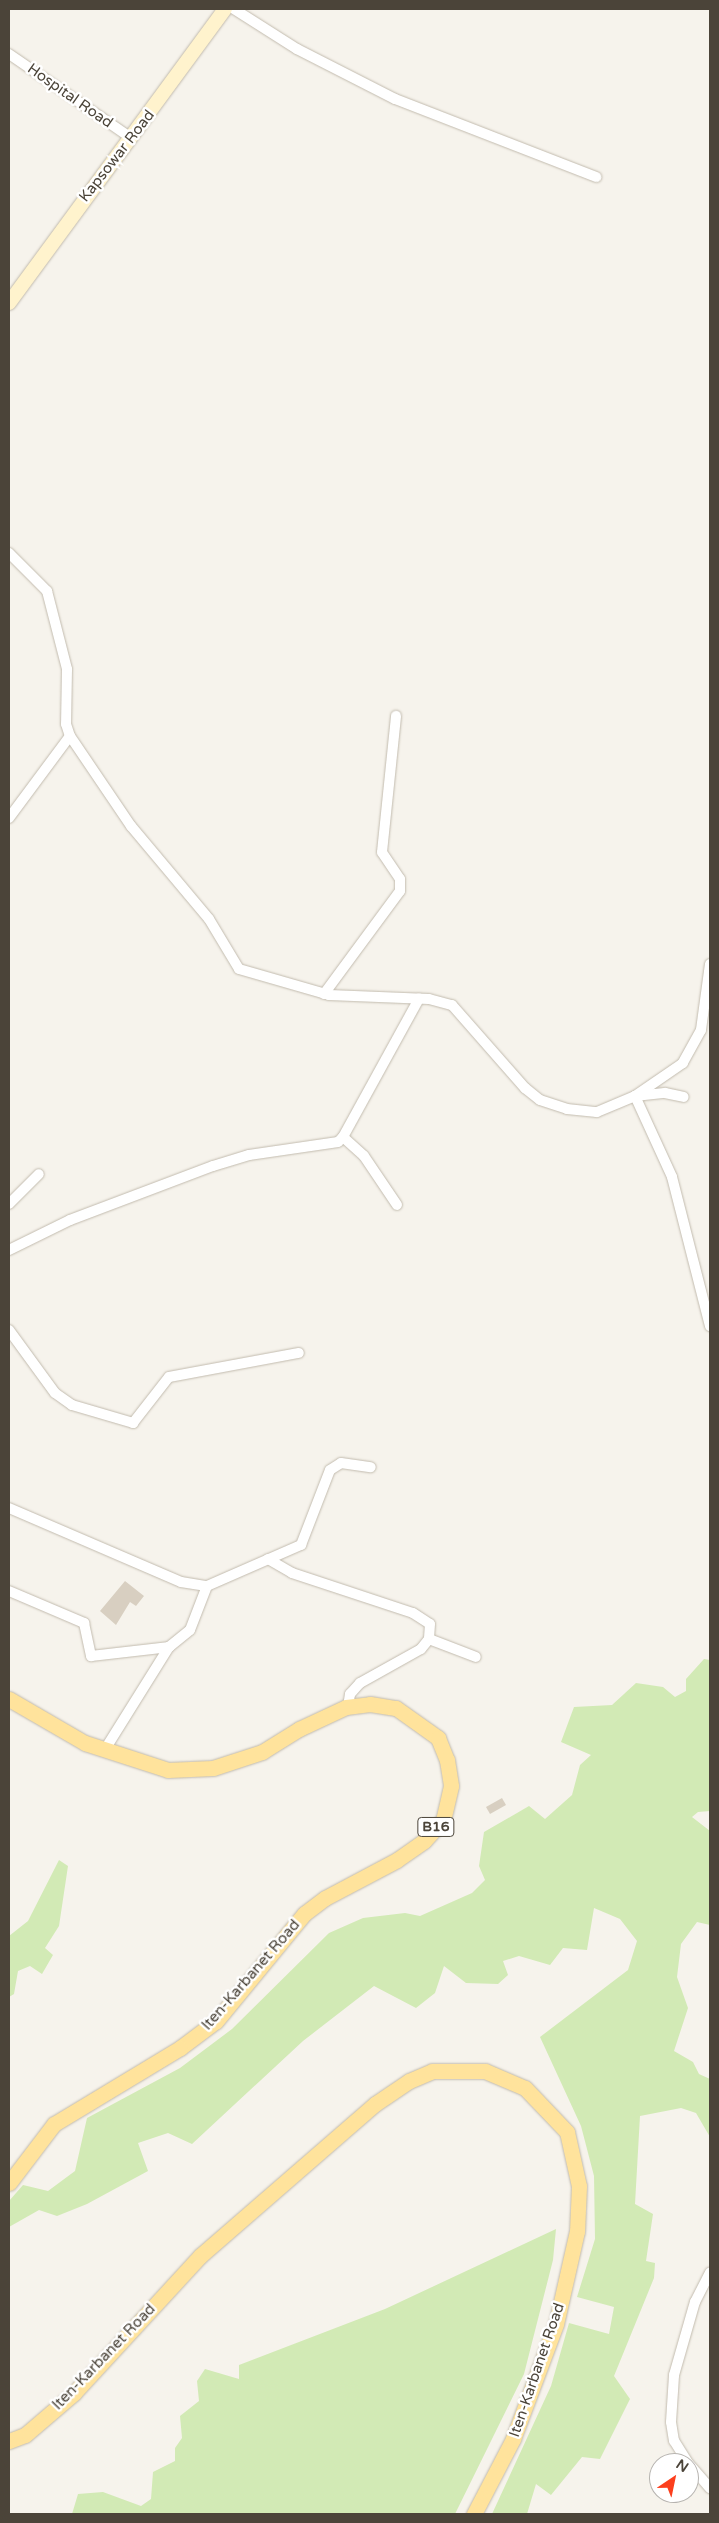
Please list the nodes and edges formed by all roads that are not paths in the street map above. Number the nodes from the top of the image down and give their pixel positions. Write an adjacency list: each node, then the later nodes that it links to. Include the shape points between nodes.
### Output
1 (225, 9): 4 (main road, Kapsowar Road)
2 (234, 9): 5 (street, via 297,49 395,99)
3 (9, 54): 4 (street, Hospital Road)
4 (131, 138): 6 (main road, Kapsowar Road)
5 (596, 177)
6 (9, 303)
7 (9, 553): 9 (street, via 47,590 67,668 66,724)
8 (396, 716): 12 (street, via 382,852 400,880 400,892)
9 (70, 736): 10 (street); 12 (street, via 123,816 209,919 216,936 239,969)
10 (9, 818)
11 (710, 964): 14 (street, via 701,1030 683,1063)
12 (324, 994): 13 (street)
13 (420, 999): 14 (street, via 452,1005 525,1088 540,1100 567,1109 597,1112); 16 (street)
14 (635, 1096): 15 (street, via 665,1093); 21 (street, via 672,1178)
15 (684, 1097)
16 (343, 1137): 19 (street, via 360,1151); 20 (street, via 338,1142 249,1155 213,1166 70,1220)
17 (39, 1174): 18 (street)
18 (9, 1204)
19 (397, 1205)
20 (9, 1250)
21 (710, 1326)
22 (9, 1330): 23 (street, via 55,1393 72,1405 133,1423 169,1377)
23 (299, 1353)
24 (371, 1467): 26 (street, via 341,1463 330,1470 301,1545)
25 (9, 1508): 27 (street, via 181,1582)
26 (268, 1559): 27 (street); 29 (street, via 292,1572 414,1613 430,1624)
27 (207, 1586): 30 (street, via 190,1630)
28 (9, 1591): 30 (street, via 84,1623 91,1656)
29 (429, 1639): 31 (street); 33 (street, via 421,1649 360,1683 350,1694)
30 (169, 1647): 34 (street)
31 (476, 1657)
32 (9, 1700): 34 (main road, Iten-Karbanet Road / B16)
33 (348, 1707): 34 (main road, Iten-Karbanet Road / B16, via 299,1729 262,1752 214,1768 168,1770); 35 (main road, Iten-Karbanet Road / B16, via 370,1704 396,1708 438,1738 447,1760 450,1786 442,1820 424,1841 397,1860 342,1888 304,1914 216,2021 180,2048 54,2124)
34 (104, 1751)
35 (9, 2183)
36 (710, 2273): 38 (street, via 695,2302 674,2375 671,2422 674,2441)
37 (9, 2440): 41 (main road, Iten-Karbanet Road, via 25,2435 74,2393 200,2256 375,2104 408,2081 432,2072 485,2071 525,2088 567,2132 579,2186 577,2231 556,2324 513,2439)
38 (682, 2453)
39 (699, 2475): 40 (street)
40 (710, 2488)
41 (474, 2514)

